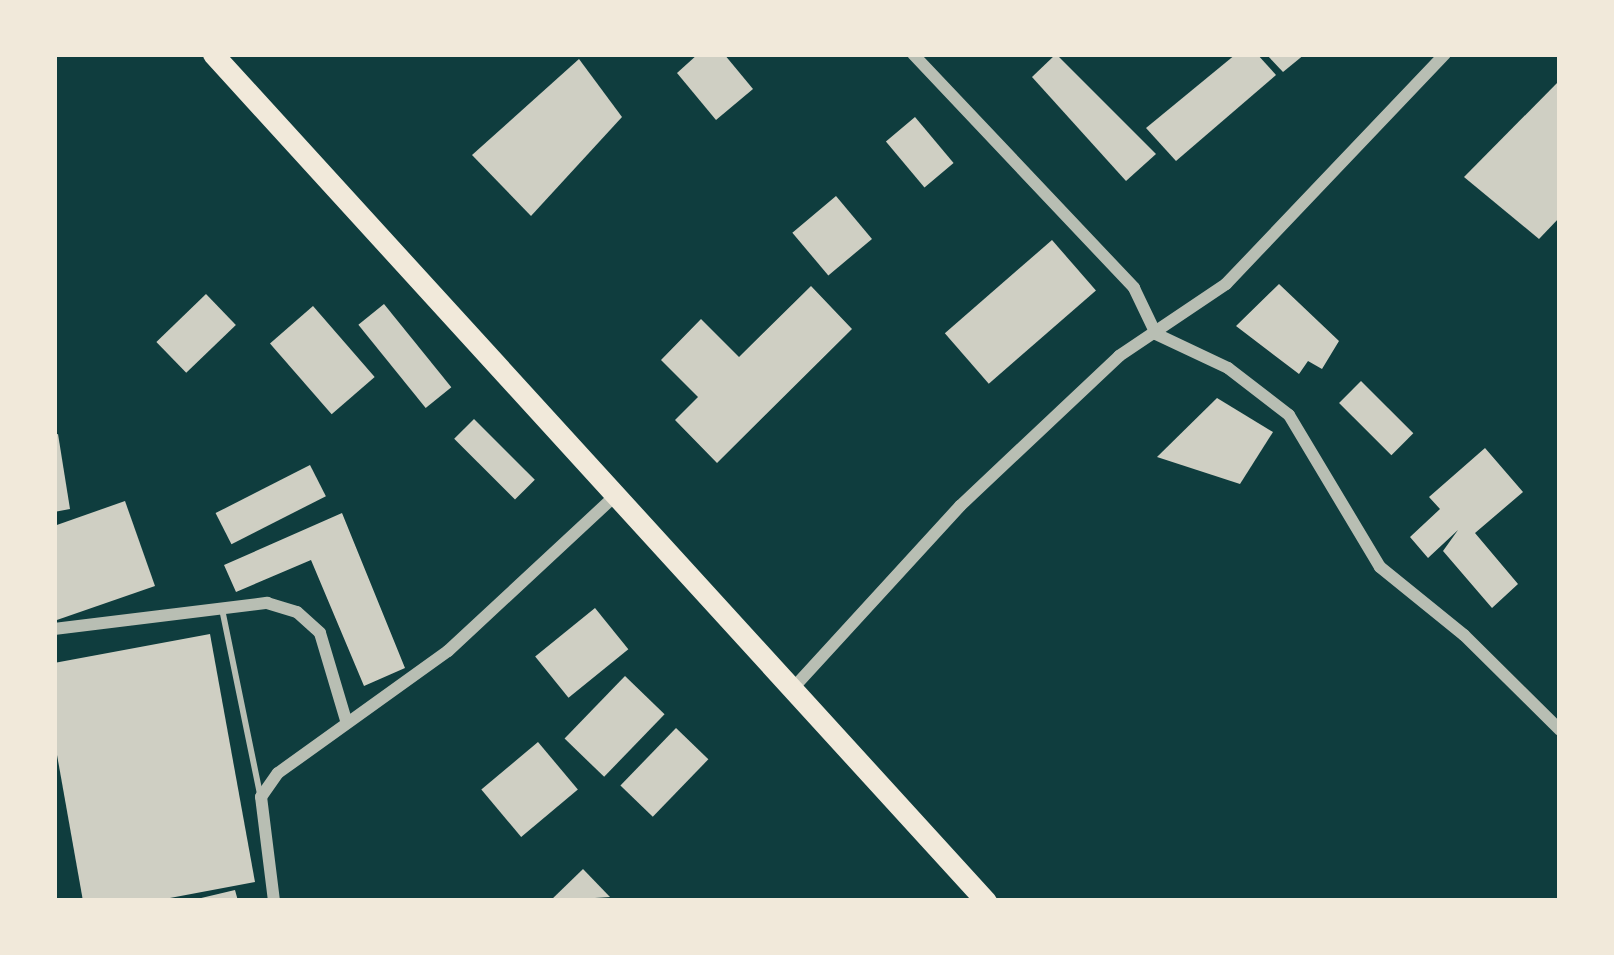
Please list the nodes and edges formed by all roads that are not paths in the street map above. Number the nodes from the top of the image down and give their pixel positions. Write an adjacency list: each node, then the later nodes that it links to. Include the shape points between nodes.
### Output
1 (213, 54): 5 (highway)
2 (913, 54): 4 (street, via 1134,288)
3 (1445, 54): 4 (street, via 1226,284)
4 (1156, 334): 8 (street, via 1119,356 960,506); 10 (street, via 1228,368 1288,415 1380,567)
5 (614, 497): 8 (highway); 9 (street, via 448,651)
6 (222, 609): 7 (street); 9 (street, via 267,603 297,612 320,633); 11 (lane)
7 (54, 629)
8 (796, 685): 13 (highway)
9 (346, 720): 11 (street, via 278,773)
10 (1560, 730)
11 (261, 797): 12 (street)
12 (274, 901)
13 (986, 901)

